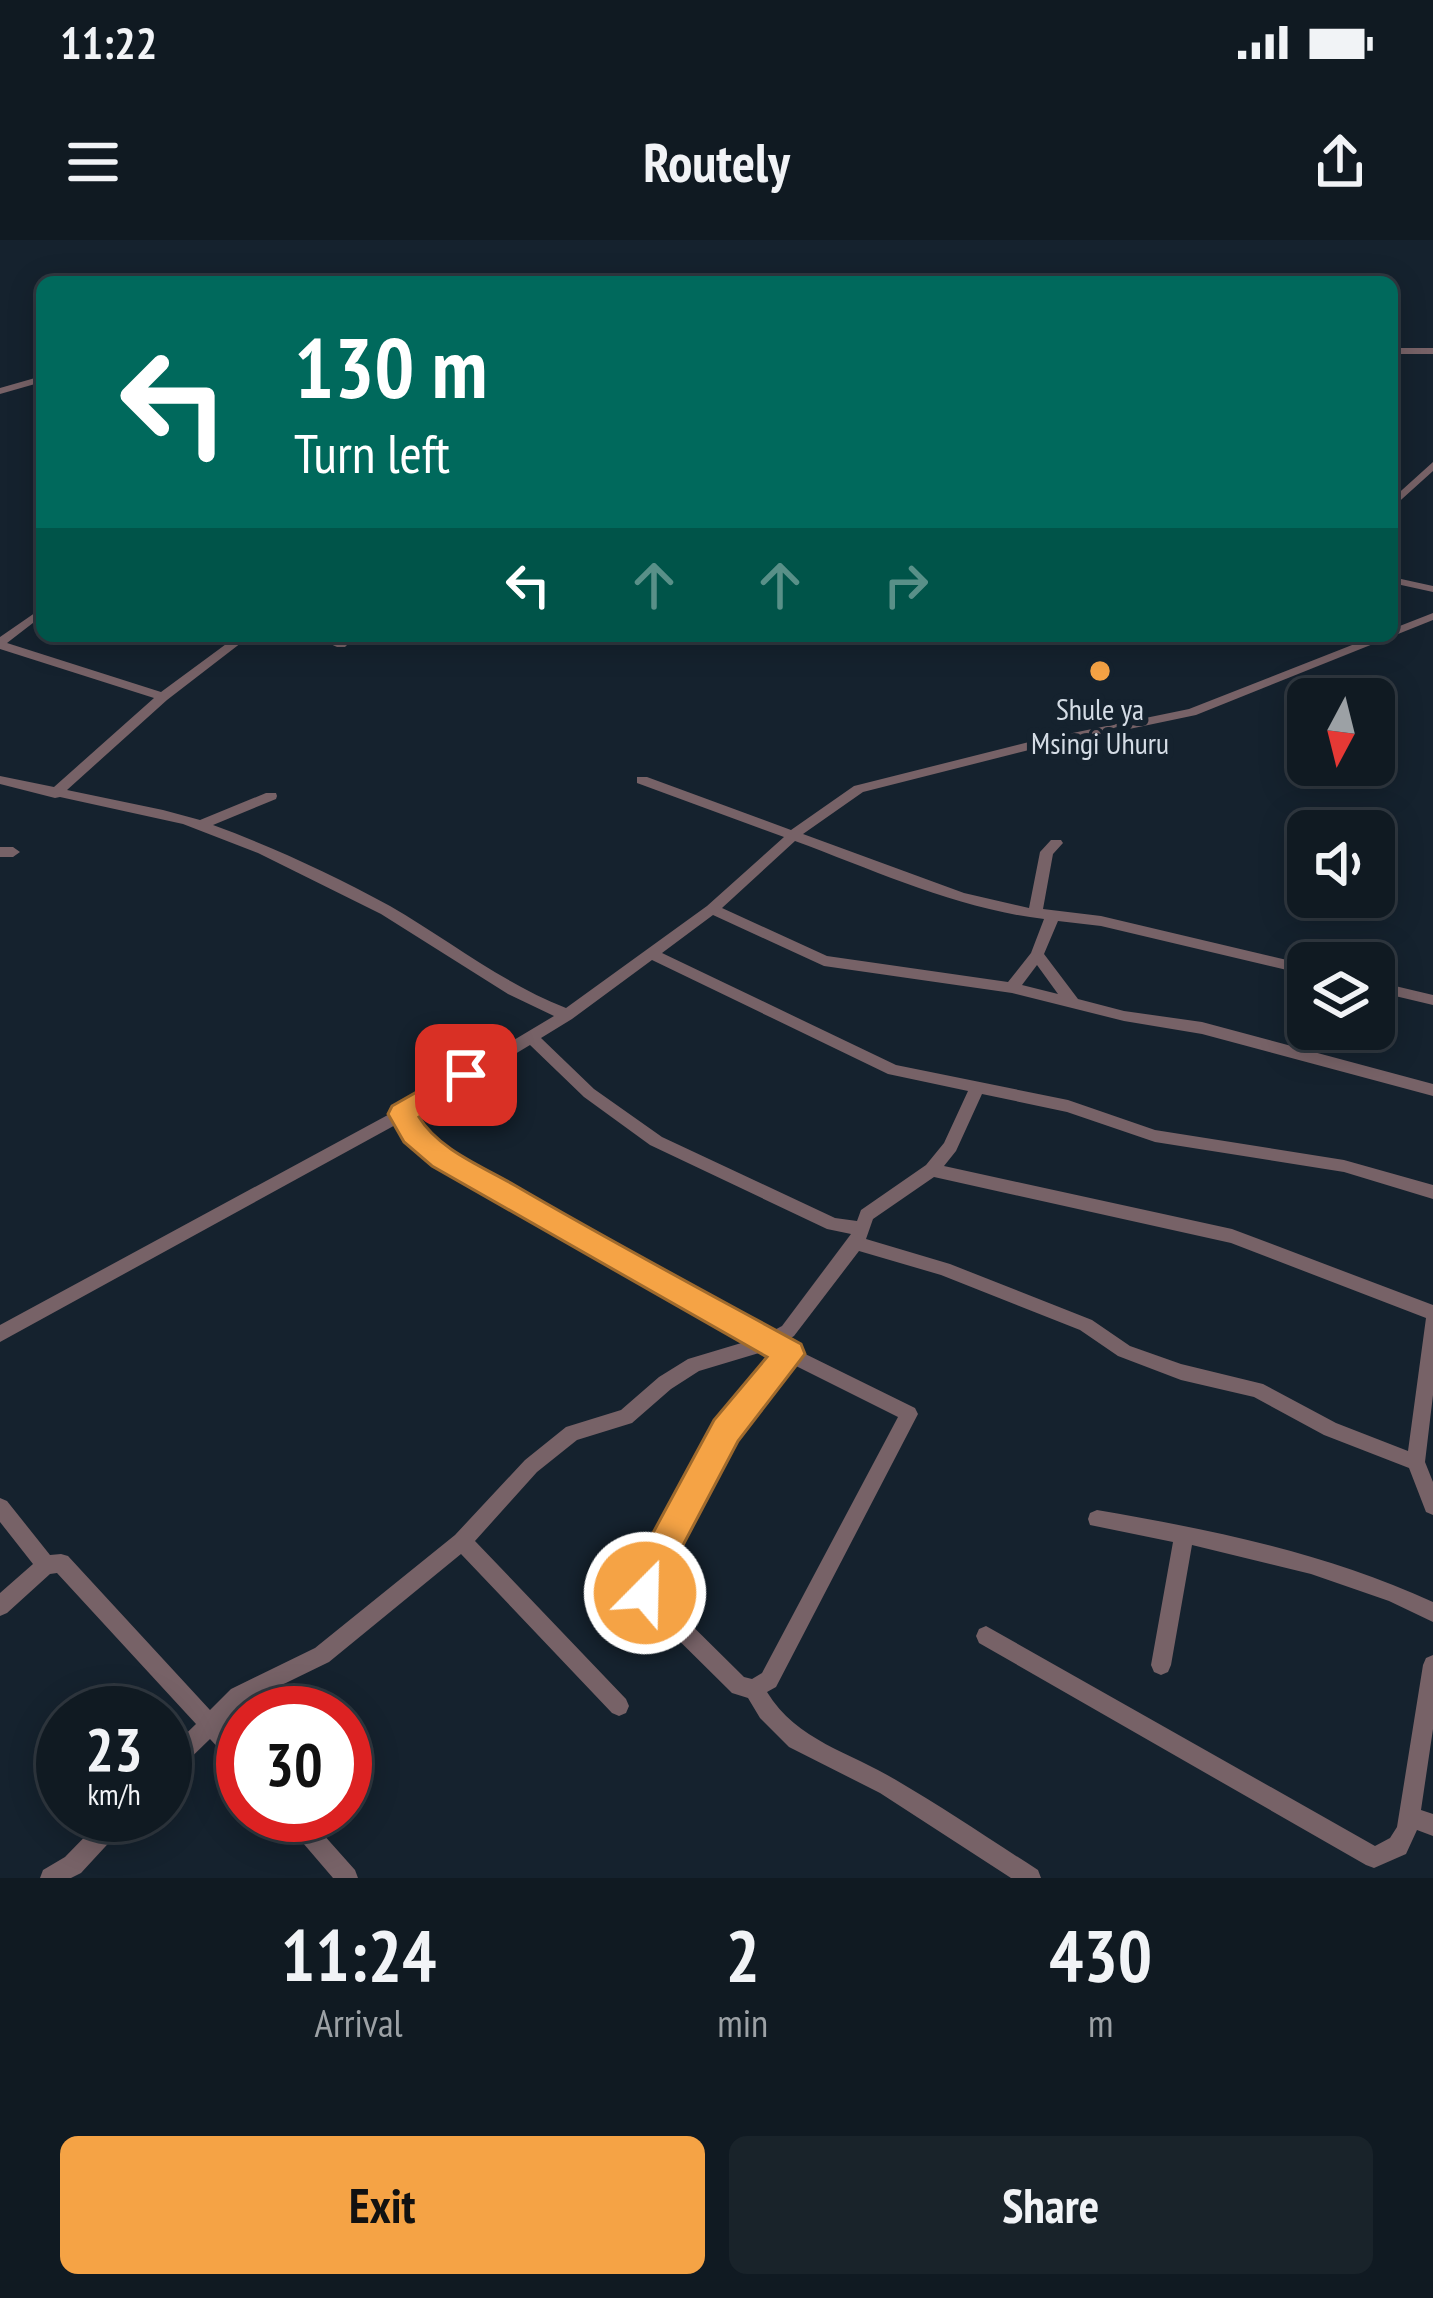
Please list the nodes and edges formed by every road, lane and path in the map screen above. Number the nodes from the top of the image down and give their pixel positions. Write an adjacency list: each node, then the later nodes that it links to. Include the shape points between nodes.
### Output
1 (1398, 351): 2 (street)
2 (1433, 351)
3 (36, 381): 4 (street)
4 (0, 391)
5 (1433, 465): 6 (street)
6 (1398, 498)
7 (1398, 581): 8 (street)
8 (1433, 589)
9 (36, 616): 15 (street)
10 (1433, 616): 11 (street)
11 (1398, 630)
12 (236, 642): 17 (street)
13 (334, 642): 16 (street)
14 (1369, 642): 23 (street, via 1192,712 859,789)
15 (0, 644): 17 (street)
16 (341, 645)
17 (163, 698): 20 (street)
18 (642, 779): 23 (street)
19 (0, 780): 20 (street)
20 (55, 794): 22 (street)
21 (271, 796): 22 (street)
22 (199, 826): 35 (street, via 362,898 530,1001)
23 (796, 833): 25 (street); 26 (street, via 961,897)
24 (1056, 843): 26 (street, via 1047,852)
25 (712, 909): 28 (street); 31 (street, via 824,961)
26 (1035, 913): 27 (street)
27 (1053, 915): 29 (street); 30 (street)
28 (651, 954): 35 (street); 37 (street, via 893,1070)
29 (1037, 955): 31 (street); 34 (street)
30 (1287, 965)
31 (1012, 988): 34 (street)
32 (1395, 991): 33 (street)
33 (1433, 1000)
34 (1072, 1002): 38 (street)
35 (567, 1015): 36 (street)
36 (530, 1036): 39 (street); 42 (street, via 589,1093 656,1141)
37 (976, 1088): 40 (street, via 960,1131); 41 (street, via 1068,1106 1155,1136 1344,1166)
38 (1433, 1090)
39 (402, 1114): 44 (street); 45 (street, via 442,1157)
40 (932, 1169): 42 (street, via 867,1215); 43 (street, via 1232,1236)
41 (1433, 1192)
42 (857, 1235): 45 (street, via 788,1331); 47 (street, via 1086,1325 1124,1351 1257,1390)
43 (1433, 1318): 47 (street)
44 (0, 1334)
45 (767, 1343): 46 (street); 52 (street, via 694,1365 626,1417 572,1433)
46 (790, 1354): 59 (street, via 726,1431 646,1580 645,1593 660,1610 739,1686); 59 (street, via 909,1414 770,1679)
47 (1416, 1462): 48 (street)
48 (1432, 1500)
49 (0, 1507): 53 (street)
50 (1097, 1520): 51 (street)
51 (1184, 1534): 55 (street, via 1384,1587); 57 (street)
52 (462, 1541): 60 (street); 61 (street, via 322,1655 238,1696)
53 (46, 1565): 54 (street); 61 (street, via 61,1563)
54 (0, 1606)
55 (1433, 1612)
56 (986, 1636): 64 (street, via 1374,1857 1398,1846)
57 (1162, 1665)
58 (1433, 1665): 64 (street)
59 (754, 1689): 70 (street, via 795,1743 881,1782)
60 (619, 1706)
61 (210, 1722): 62 (street); 63 (street)
62 (216, 1729)
63 (192, 1741)
64 (1409, 1816): 65 (street)
65 (1433, 1825)
66 (95, 1842): 68 (street)
67 (316, 1842): 69 (street)
68 (51, 1878)
69 (347, 1878)
70 (1030, 1878)

